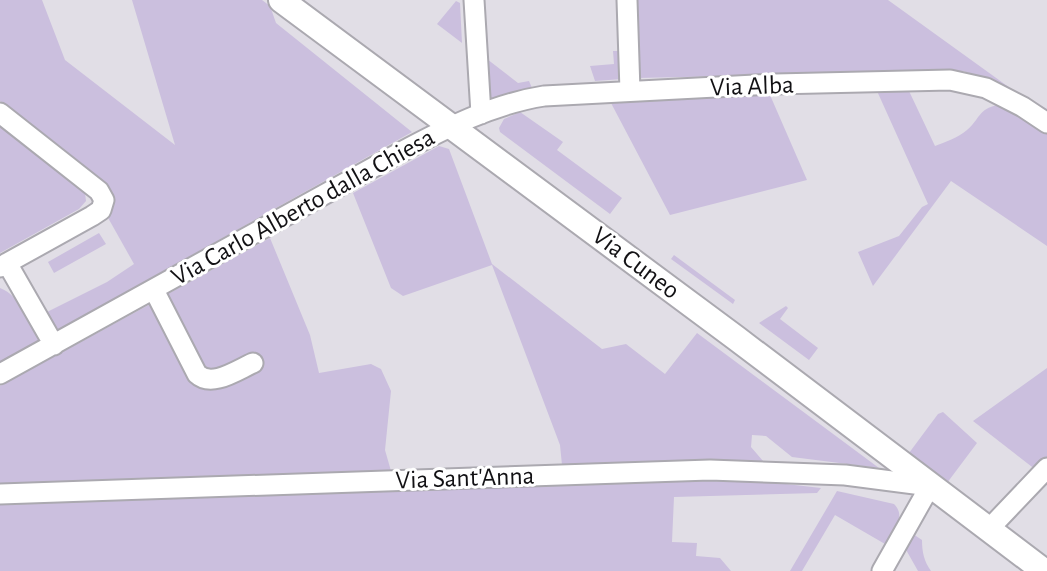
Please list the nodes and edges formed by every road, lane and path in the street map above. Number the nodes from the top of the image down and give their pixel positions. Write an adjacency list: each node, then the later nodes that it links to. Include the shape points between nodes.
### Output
1 (281, 0): 8 (main road, Via Cuneo)
2 (474, 0): 6 (street)
3 (627, 0): 4 (street)
4 (631, 91): 6 (street, Via Alba, via 533,98); 7 (street, Via Alba, via 950,80 986,88)
5 (0, 113): 9 (street, via 99,191 104,200 92,216)
6 (481, 114): 8 (street, Via Alba)
7 (1047, 123)
8 (452, 125): 10 (street, Via Carlo Alberto dalla Chiesa); 15 (main road, Via Cuneo)
9 (4, 265): 11 (street)
10 (154, 290): 11 (street, Via Carlo Alberto dalla Chiesa); 12 (street, Via Carlo Alberto dalla Chiesa, via 202,378 218,378)
11 (54, 345): 13 (street, Via Carlo Alberto dalla Chiesa)
12 (253, 363)
13 (0, 374)
14 (1047, 468): 17 (street)
15 (930, 486): 16 (street, Via Sant'Anna, via 845,475 710,470); 17 (main road, Via Cuneo); 18 (street)
16 (0, 494)
17 (988, 530): 19 (main road, Via Cuneo)
18 (882, 571)
19 (1044, 571)

